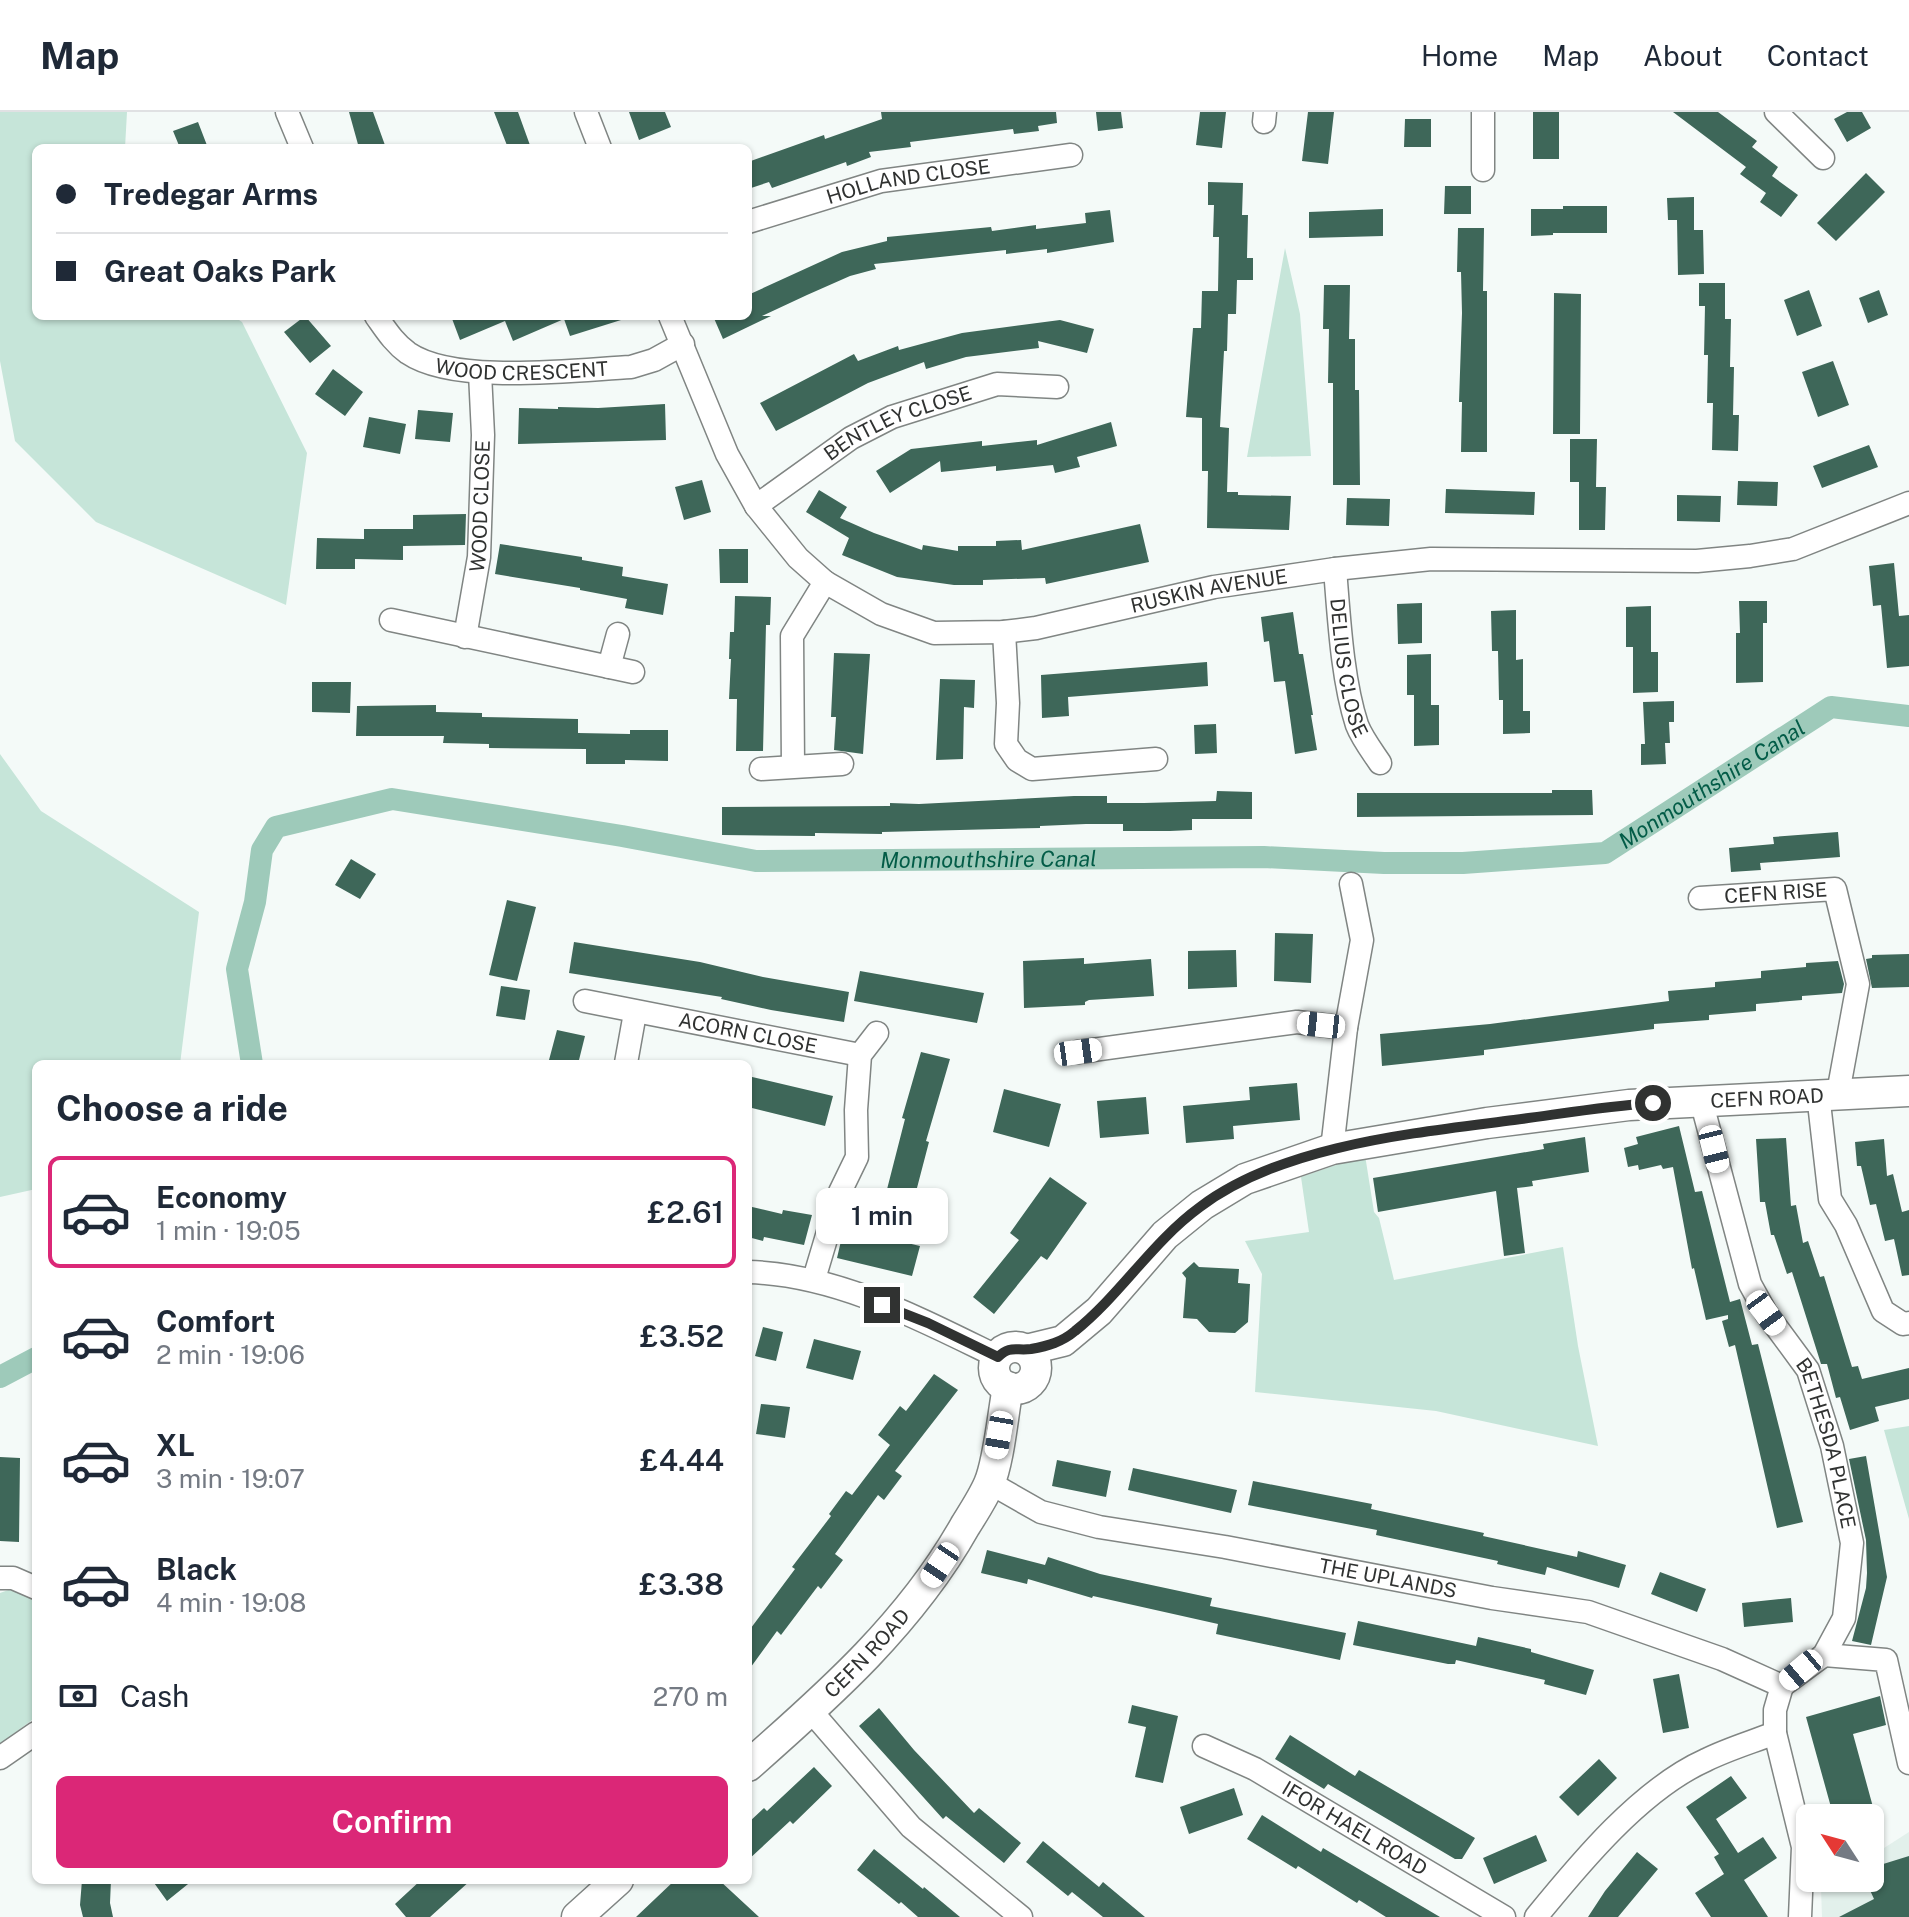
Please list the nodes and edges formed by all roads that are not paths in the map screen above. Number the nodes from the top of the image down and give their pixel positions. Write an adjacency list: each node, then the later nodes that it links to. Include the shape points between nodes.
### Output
1 (287, 112): 5 (street)
2 (586, 112): 6 (street)
3 (1483, 112): 9 (street)
4 (1776, 112): 8 (street)
5 (300, 144)
6 (598, 144)
7 (1071, 155): 10 (street, HOLLAND CLOSE, via 881,181)
8 (1823, 158)
9 (1483, 170)
10 (752, 221)
11 (379, 320): 14 (street, WOOD CRESCENT, via 409,354)
12 (672, 320): 13 (street, RUSKIN AVENUE)
13 (683, 344): 14 (street, WOOD CRESCENT, via 631,367); 17 (street, RUSKIN AVENUE, via 727,454)
14 (480, 373): 23 (street, WOOD CLOSE, via 479,557)
15 (1057, 387): 17 (street, BENTLEY CLOSE, via 997,384 892,417 851,438)
16 (1909, 503): 18 (street, RUSKIN AVENUE, via 1793,549 1750,556 1697,561 1431,559)
17 (756, 506): 19 (street, RUSKIN AVENUE)
18 (1335, 569): 21 (street, RUSKIN AVENUE, via 1191,591); 27 (street, DELIUS CLOSE, via 1351,700 1358,727)
19 (825, 582): 21 (street, RUSKIN AVENUE, via 881,614 934,633); 29 (street, via 792,636)
20 (391, 620): 23 (street)
21 (1004, 632): 26 (street, via 1006,744 1017,760 1032,769)
22 (618, 634): 24 (street)
23 (465, 637): 24 (street)
24 (609, 667): 25 (street)
25 (633, 672)
26 (1156, 759)
27 (1380, 763)
28 (842, 764): 29 (street)
29 (793, 766): 30 (street)
30 (761, 769)
31 (1351, 884): 35 (street, via 1362,940)
32 (1700, 898): 41 (street, CEFN RISE, via 1835,889 1858,984)
33 (585, 1001): 34 (street, ACORN CLOSE)
34 (635, 1013): 38 (street, ACORN CLOSE); 39 (street)
35 (1346, 1028): 37 (street, via 1297,1022); 43 (street)
36 (877, 1033): 38 (street)
37 (1078, 1052)
38 (860, 1055): 45 (street, via 857,1157 840,1192)
39 (627, 1060)
40 (1909, 1091): 41 (main road, CEFN ROAD)
41 (1828, 1094): 42 (main road, CEFN ROAD); 46 (street, via 1830,1199 1883,1311)
42 (1701, 1100): 43 (main road, CEFN ROAD, via 1487,1123); 51 (street, BETHESDA PLACE, via 1750,1284 1808,1370 1832,1446 1852,1543 1844,1618)
43 (1332, 1149): 47 (main road, CEFN ROAD, via 1245,1179 1202,1205 1165,1235 1099,1311 1063,1341)
44 (752, 1272): 45 (street)
45 (814, 1279): 47 (street)
46 (1909, 1323)
47 (1012, 1354): 48 (main road, CEFN ROAD, via 1036,1363 1033,1379 1020,1389 1008,1387)
48 (990, 1483): 52 (street, THE UPLANDS, via 1041,1512 1099,1527 1588,1612); 53 (main road, CEFN ROAD, via 913,1605)
49 (0, 1578): 50 (street)
50 (32, 1586)
51 (1824, 1655): 52 (street, BETHESDA PLACE); 59 (street, via 1886,1660)
52 (1782, 1686): 54 (street)
53 (811, 1711): 58 (main road, CEFN ROAD); 62 (street, via 911,1827)
54 (1775, 1733): 64 (street, via 1704,1760 1676,1777 1613,1830); 65 (street, via 1803,1847)
55 (32, 1736): 57 (street)
56 (1204, 1746): 63 (street, IFOR HAEL ROAD, via 1255,1769)
57 (0, 1758)
58 (752, 1763)
59 (1909, 1763)
60 (614, 1884): 61 (main road)
61 (577, 1917)
62 (1021, 1917)
63 (1504, 1917)
64 (1536, 1917)
65 (1800, 1917)

